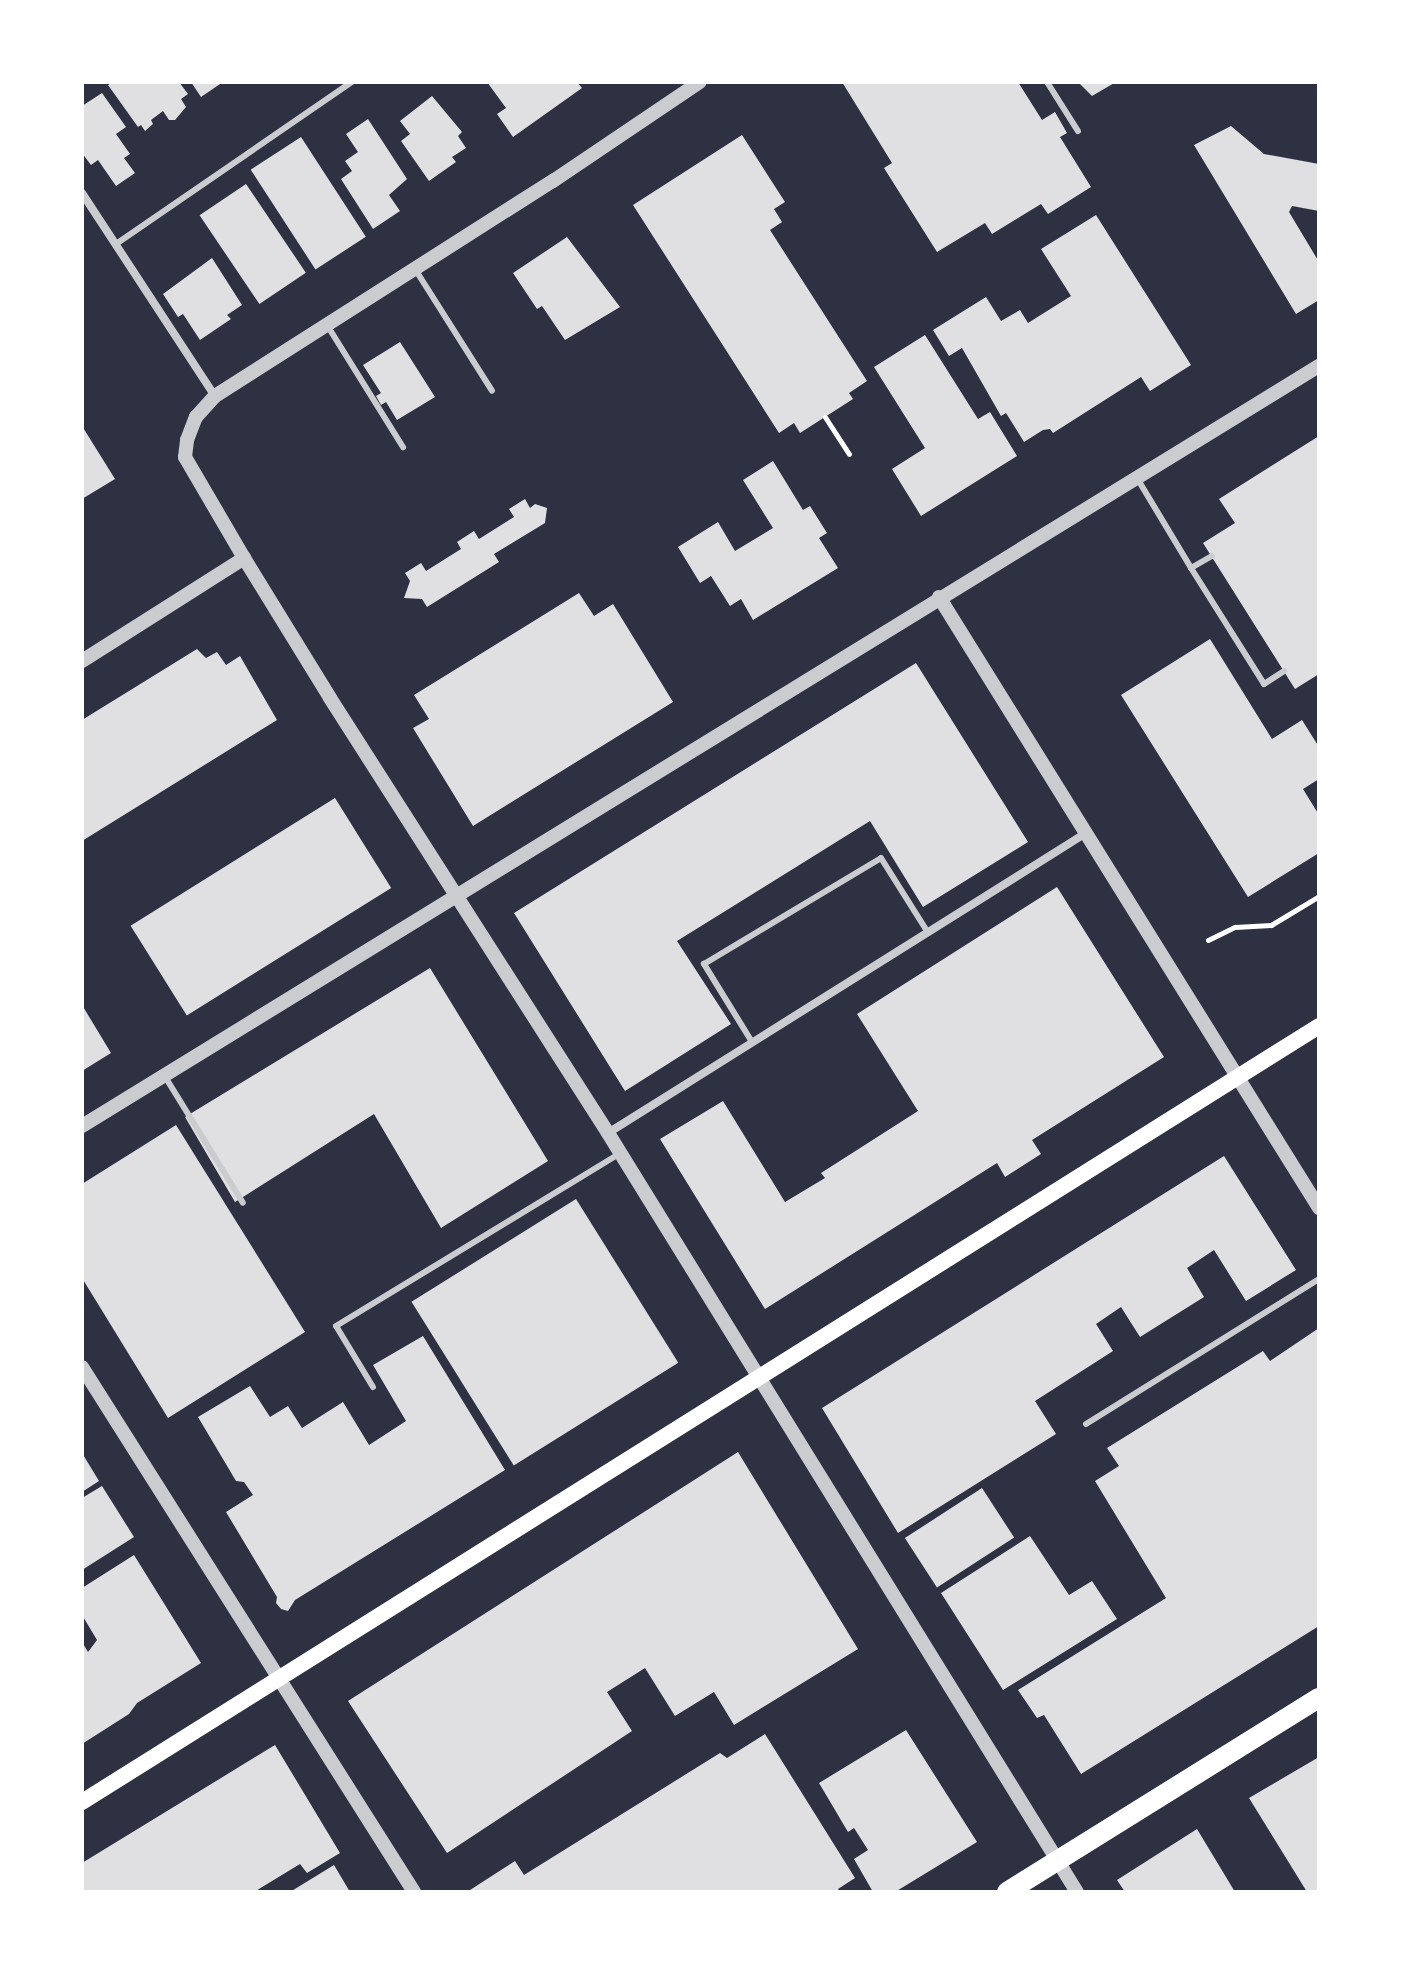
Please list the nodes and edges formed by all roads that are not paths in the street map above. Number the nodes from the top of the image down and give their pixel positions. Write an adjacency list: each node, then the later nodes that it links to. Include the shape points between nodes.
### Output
1 (352, 82): 6 (lane)
2 (700, 82): 7 (street)
3 (1047, 82): 4 (lane)
4 (1078, 131)
5 (82, 193): 6 (street)
6 (116, 244): 11 (street)
7 (415, 269): 8 (street); 10 (lane)
8 (327, 325): 11 (street); 12 (lane)
9 (1319, 366): 13 (street)
10 (492, 391)
11 (215, 396): 15 (street, via 196,417 185,457)
12 (403, 447)
13 (1136, 477): 16 (lane); 17 (street)
14 (1212, 556): 16 (lane)
15 (244, 558): 18 (street); 21 (street)
16 (1191, 568): 19 (lane, via 1264,684)
17 (939, 597): 20 (street); 21 (street)
18 (82, 661)
19 (1284, 671)
20 (1086, 833): 22 (street); 26 (street)
21 (458, 895): 25 (street); 28 (street)
22 (927, 931): 24 (street); 24 (lane, via 881,858 704,964)
23 (1319, 1026): 26 (main road)
24 (752, 1042): 28 (street)
25 (164, 1075): 27 (street); 30 (lane)
26 (1237, 1076): 31 (street); 34 (main road)
27 (82, 1126)
28 (608, 1133): 29 (street)
29 (620, 1153): 34 (street); 35 (lane, via 336,1326)
30 (243, 1203)
31 (1319, 1208)
32 (1319, 1279): 36 (lane)
33 (82, 1367): 37 (street)
34 (758, 1377): 37 (main road); 40 (street)
35 (373, 1387)
36 (1086, 1424)
37 (279, 1680): 39 (main road); 41 (street)
38 (1319, 1698): 40 (main road)
39 (82, 1802)
40 (1057, 1860): 42 (main road); 43 (street)
41 (414, 1892)
42 (1007, 1892)
43 (1077, 1892)

